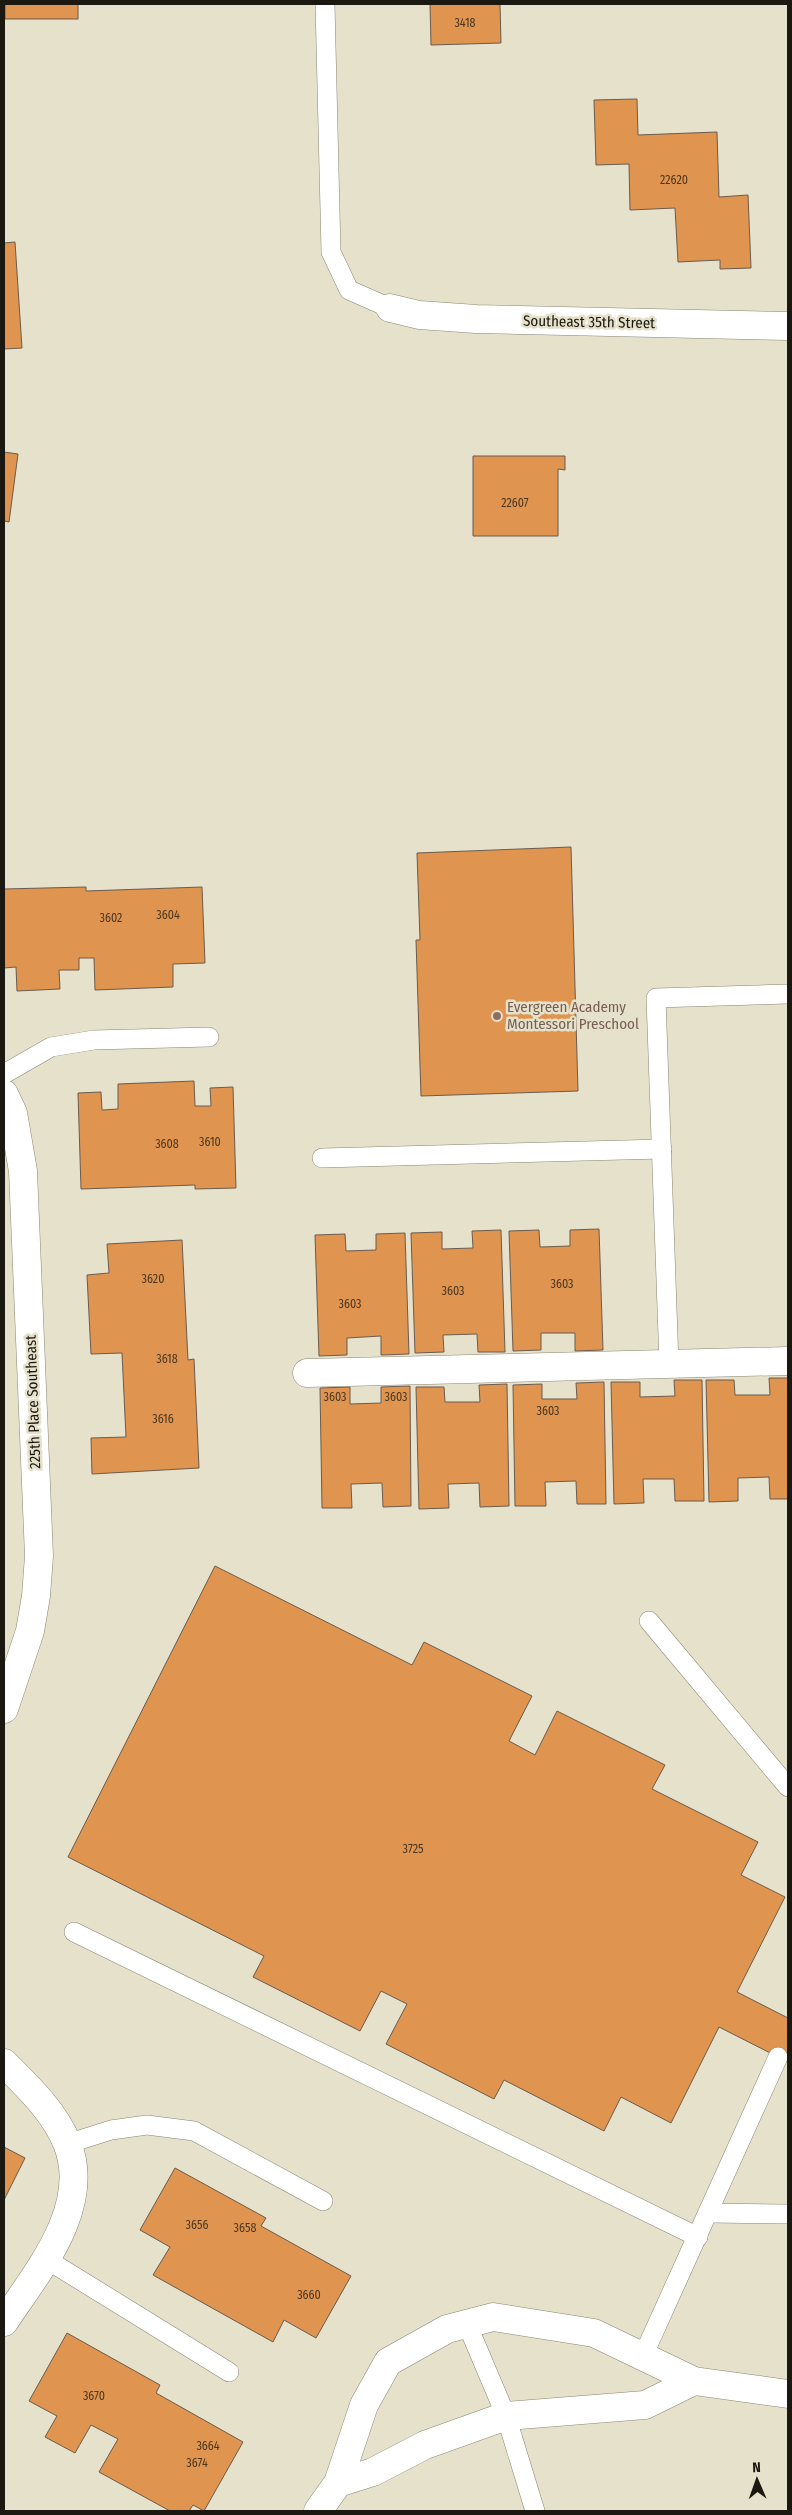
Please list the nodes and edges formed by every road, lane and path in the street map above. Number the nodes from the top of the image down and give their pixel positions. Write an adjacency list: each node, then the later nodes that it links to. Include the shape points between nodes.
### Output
1 (325, 4): 2 (lane, via 331,252 349,290)
2 (390, 308): 3 (street, Southeast 35th Street, via 420,315 476,319)
3 (788, 326)
4 (788, 994): 8 (lane, via 656,998)
5 (209, 1036): 6 (lane, via 94,1040 51,1047)
6 (4, 1074)
7 (4, 1094): 14 (street, 225th Place Southeast, via 13,1113 23,1171 39,1556 30,1631)
8 (662, 1150): 9 (lane); 11 (lane)
9 (322, 1158)
10 (788, 1361): 11 (street)
11 (669, 1364): 12 (street)
12 (307, 1373)
13 (649, 1621): 15 (lane)
14 (4, 1709)
15 (788, 1787)
16 (74, 1932): 23 (lane)
17 (778, 2057): 21 (lane)
18 (4, 2063): 19 (street, via 51,2115)
19 (68, 2144): 20 (lane, via 111,2130 147,2125 194,2131); 24 (street, via 73,2173 71,2205)
20 (323, 2201)
21 (709, 2213): 22 (lane); 23 (lane)
22 (788, 2214)
23 (698, 2237): 27 (lane)
24 (46, 2259): 25 (street); 28 (lane)
25 (4, 2322)
26 (467, 2324): 27 (street, via 493,2317 594,2333); 31 (lane); 32 (street, via 447,2329 388,2362 364,2404)
27 (643, 2356): 29 (street)
28 (229, 2372)
29 (694, 2381): 30 (street); 31 (street, via 645,2405)
30 (788, 2394)
31 (506, 2416): 32 (street, via 425,2445 373,2472); 34 (lane)
32 (338, 2483): 33 (street)
33 (318, 2511)
34 (535, 2511)

